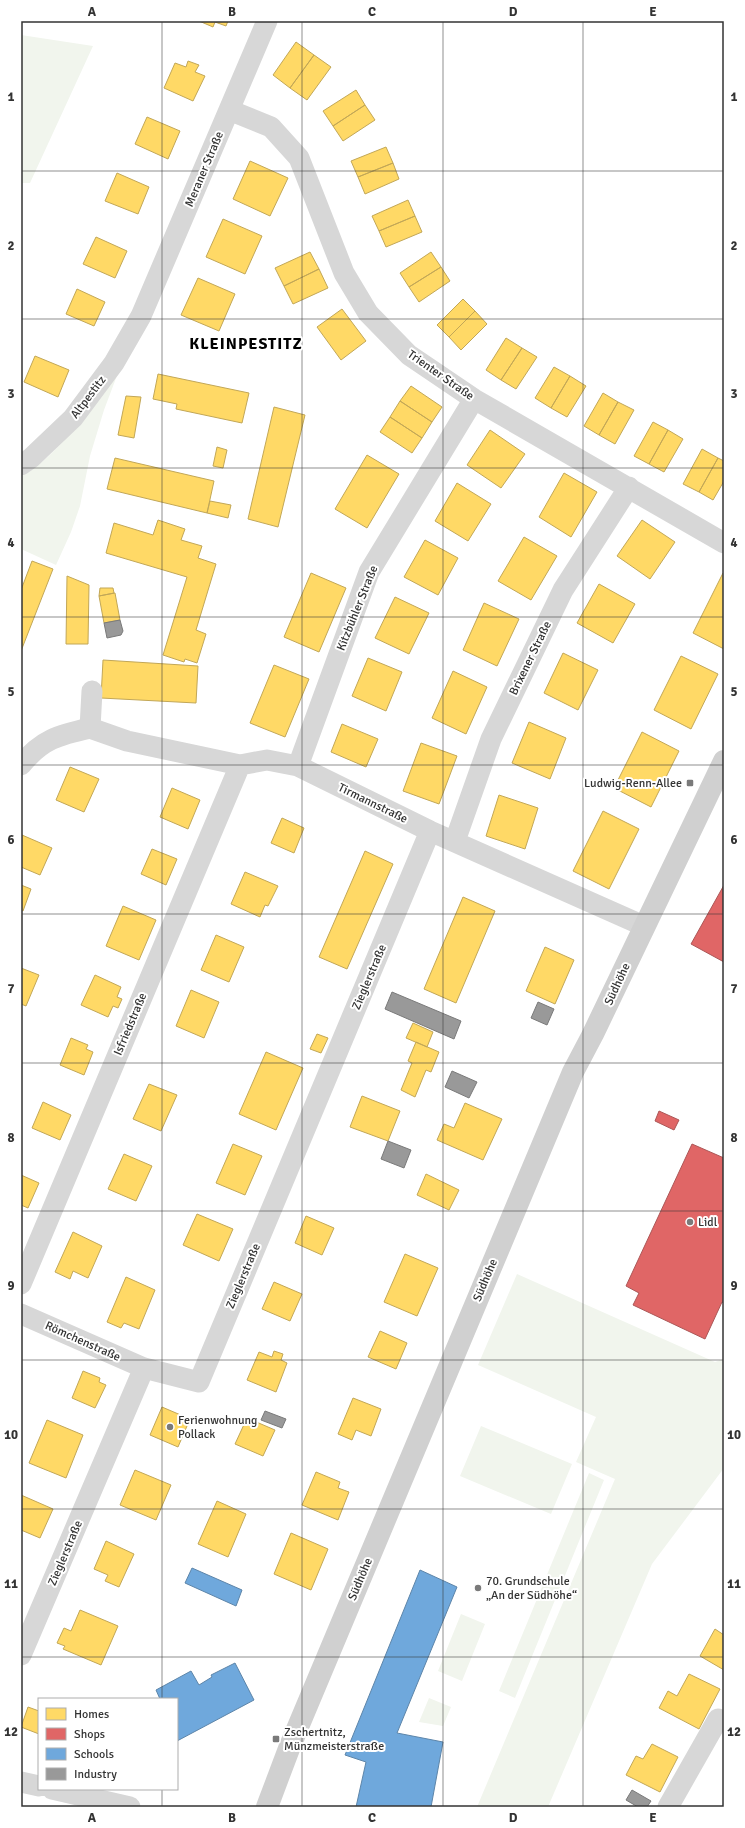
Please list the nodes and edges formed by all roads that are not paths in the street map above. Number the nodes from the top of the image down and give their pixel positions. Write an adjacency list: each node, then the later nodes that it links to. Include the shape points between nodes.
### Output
1 (267, 21): 2 (street, Meraner Straße)
2 (229, 110): 3 (street, Meraner Straße); 4 (street, Trienter Straße, via 270,128 299,158 344,273 368,313 410,355)
3 (141, 316): 5 (street, Altpestitz, via 114,363 72,418)
4 (474, 399): 6 (street, Trienter Straße); 13 (street, Kitzbühler Straße, via 369,572)
5 (21, 465)
6 (629, 487): 7 (street, Trienter Straße); 15 (street, Brixener Straße, via 563,590 491,739)
7 (724, 543)
8 (92, 691): 9 (street)
9 (90, 728): 11 (street, via 59,735 32,752); 12 (street, Tirmannstraße, via 127,741)
10 (724, 761): 16 (street, Südhöhe)
11 (21, 765)
12 (240, 765): 13 (street, Tirmannstraße, via 267,760); 17 (street, Isfriedstraße)
13 (298, 766): 14 (street, Tirmannstraße)
14 (430, 830): 15 (street, Tirmannstraße); 19 (street, Zieglerstraße, via 199,1382)
15 (455, 841): 16 (street, Tirmannstraße, via 541,882)
16 (644, 926): 26 (street, Südhöhe, via 594,1034 573,1072 549,1128 290,1746)
17 (21, 1284)
18 (21, 1314): 19 (street, Römchenstraße)
19 (144, 1368): 20 (street, Zieglerstraße)
20 (21, 1655)
21 (724, 1722): 27 (street, via 718,1719)
22 (21, 1782): 23 (street)
23 (38, 1786)
24 (56, 1790): 25 (street)
25 (130, 1807)
26 (267, 1807)
27 (668, 1807)

